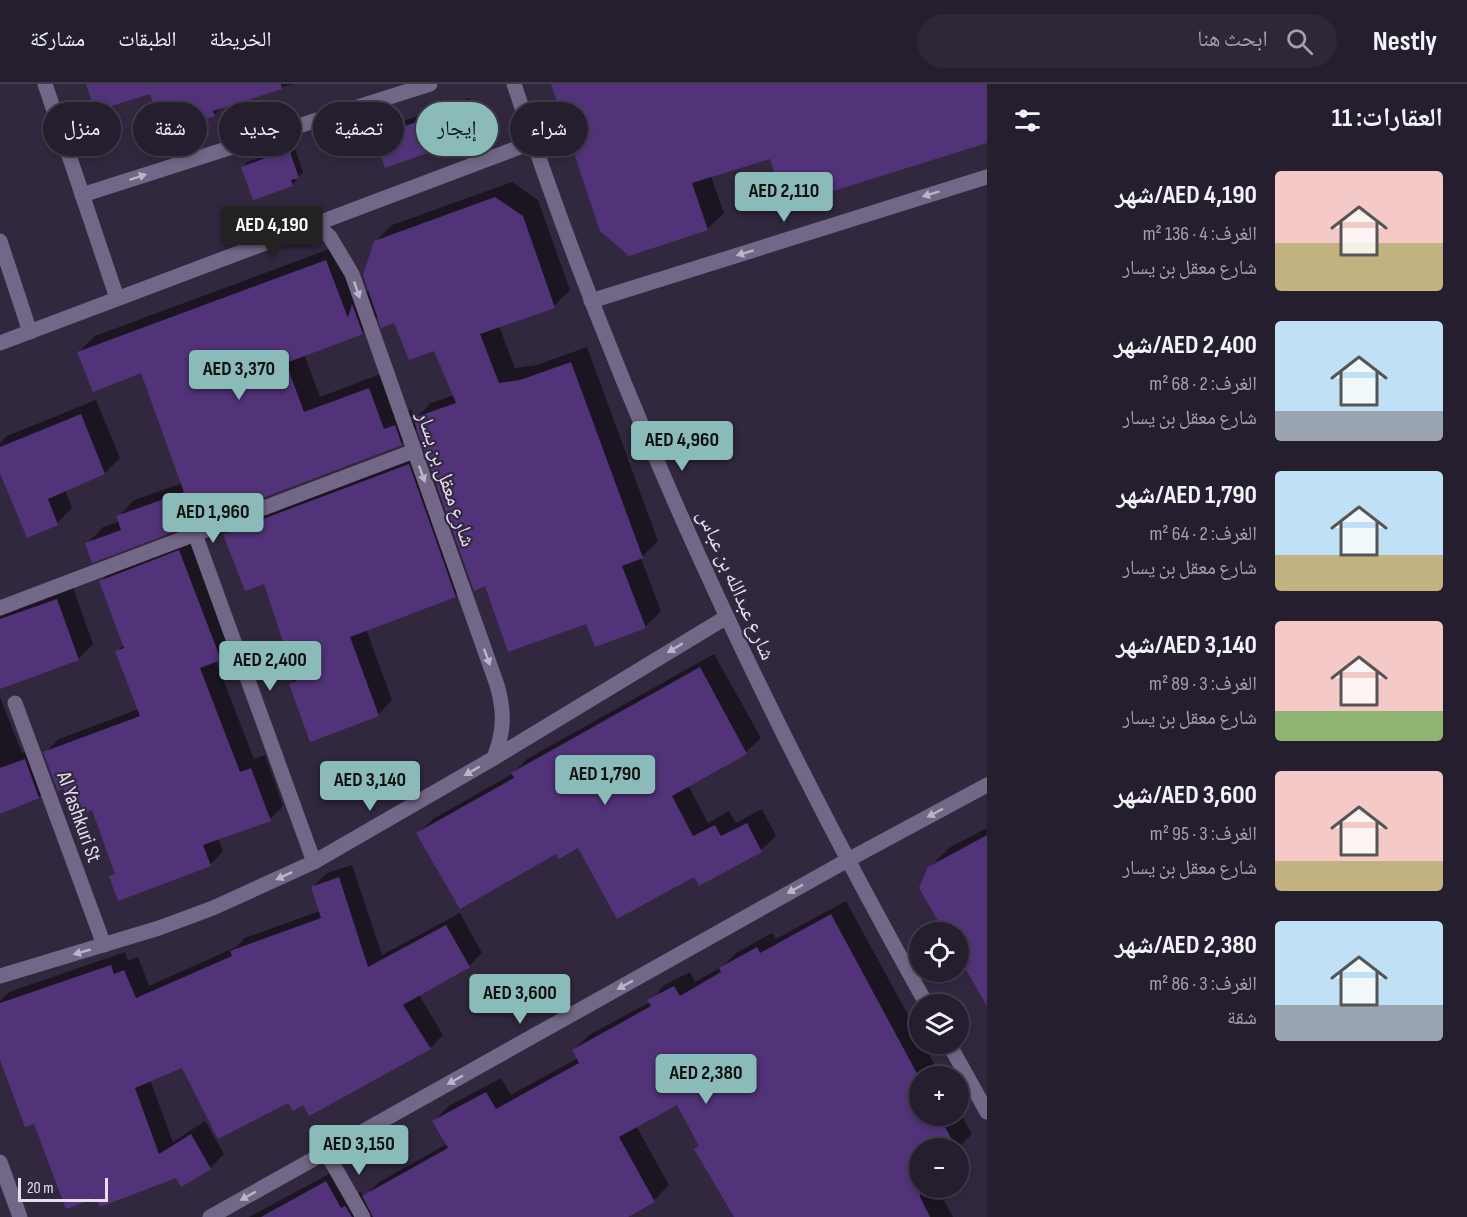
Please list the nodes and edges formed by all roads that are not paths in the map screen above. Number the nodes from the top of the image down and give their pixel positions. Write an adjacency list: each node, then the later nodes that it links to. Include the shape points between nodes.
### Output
1 (45, 84): 8 (street)
2 (430, 84): 8 (street, one-way to 2)
3 (514, 84): 4 (street, شارع عبدالله بن عباس)
4 (520, 102)
5 (510, 151): 9 (street)
6 (538, 156): 12 (street, شارع عبدالله بن عباس)
7 (987, 177): 12 (street, one-way to 12)
8 (82, 195): 11 (street)
9 (315, 224): 11 (street); 15 (street, شارع معقل بن يسار, one-way to 15, via 330,237 352,274)
10 (0, 241): 13 (street)
11 (117, 298): 13 (street)
12 (591, 301): 18 (street, شارع عبدالله بن عباس)
13 (30, 332): 14 (street)
14 (0, 343)
15 (414, 451): 16 (street); 20 (street, شارع معقل بن يسار, one-way to 20, via 502,703 504,722)
16 (195, 534): 17 (street); 23 (street)
17 (0, 608)
18 (725, 618): 20 (street, one-way to 20); 22 (street, شارع عبدالله بن عباس)
19 (15, 703): 24 (street, Al Yashkuri St)
20 (494, 758): 23 (street, one-way to 23)
21 (987, 785): 22 (street, one-way to 22)
22 (846, 861): 26 (street, شارع عبدالله بن عباس); 29 (street, one-way to 29)
23 (314, 862): 24 (street, one-way to 24, via 213,908)
24 (104, 945): 25 (street, one-way to 25)
25 (0, 976)
26 (921, 994)
27 (955, 1054): 28 (street)
28 (987, 1112)
29 (326, 1152): 32 (street, one-way to 32); 33 (street)
30 (0, 1162): 31 (street)
31 (20, 1217)
32 (210, 1217)
33 (363, 1217)

